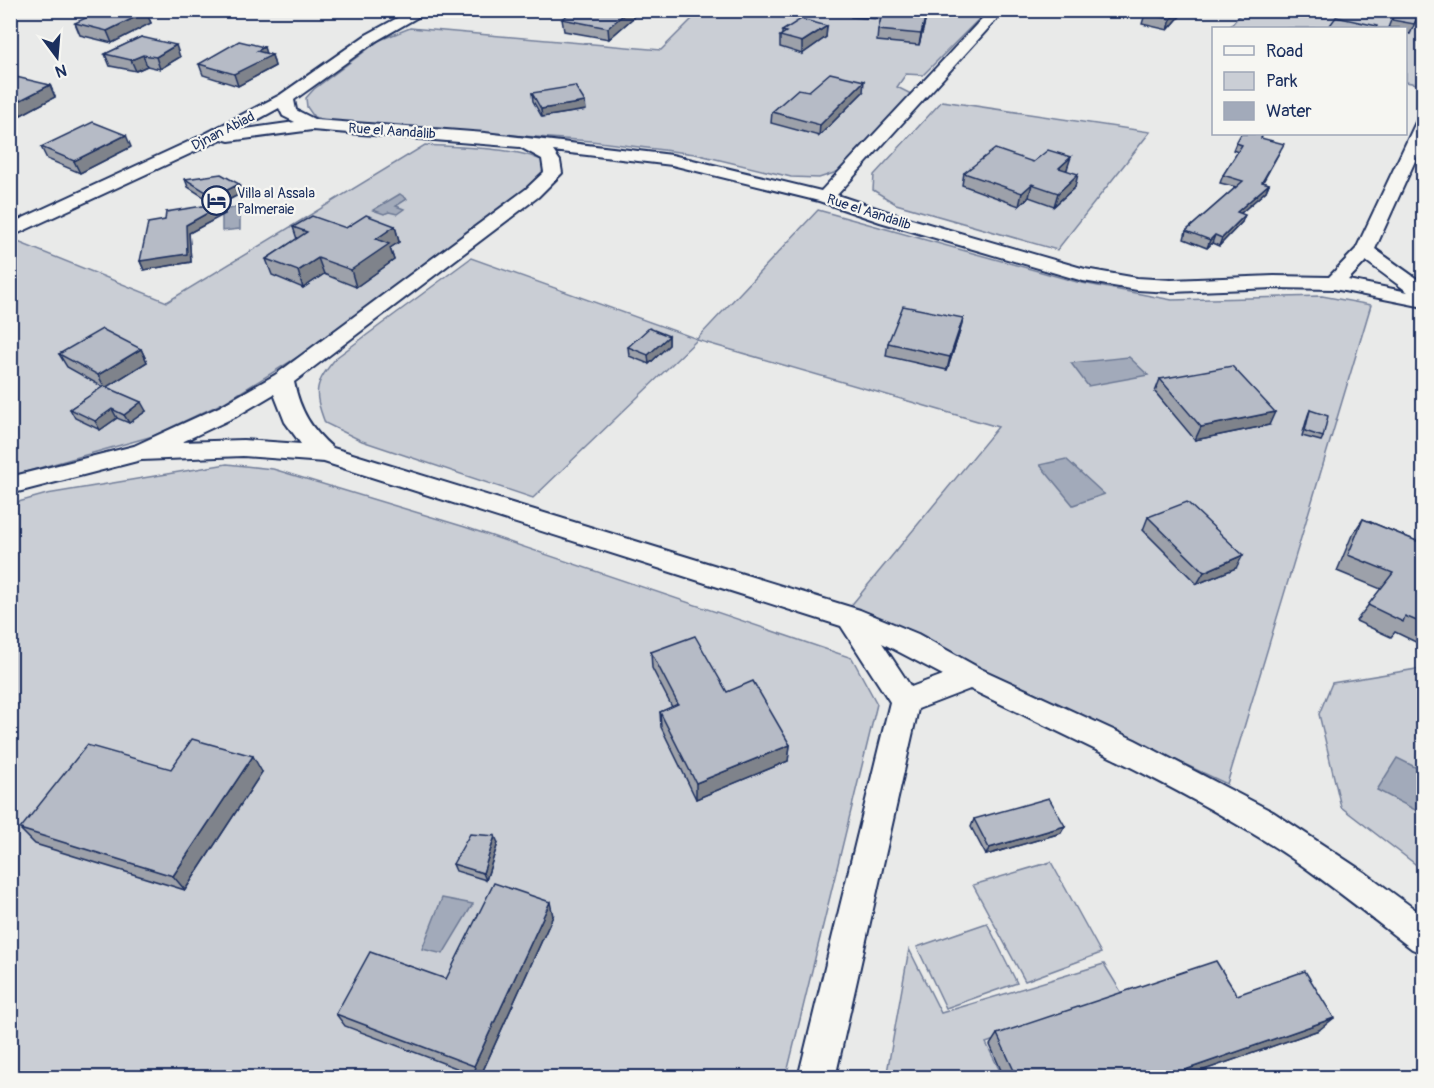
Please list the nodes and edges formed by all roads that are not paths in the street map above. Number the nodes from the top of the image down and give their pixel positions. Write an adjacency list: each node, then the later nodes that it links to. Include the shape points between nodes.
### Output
1 (423, 10): 3 (street, Djnan Abiad, via 371,38)
2 (998, 10): 10 (street)
3 (286, 98): 5 (street, Rue el Aandalib, via 289,112); 6 (street, Djnan Abiad)
4 (1424, 122): 12 (street)
5 (312, 125): 6 (street, Rue el Aandalib); 7 (street, Rue el Aandalib)
6 (207, 140): 11 (street, Djnan Abiad)
7 (518, 142): 8 (street, Rue el Aandalib); 9 (street, via 544,151)
8 (635, 154): 9 (street, via 616,155); 10 (street, Rue el Aandalib)
9 (565, 169): 16 (street)
10 (825, 197): 13 (street, Rue el Aandalib, via 1083,275 1171,286)
11 (10, 231)
12 (1365, 251): 13 (street); 14 (street)
13 (1334, 283): 15 (street, Rue el Aandalib)
14 (1424, 294)
15 (1424, 301)
16 (283, 381): 17 (street); 18 (street, via 292,417 302,433)
17 (141, 452): 18 (street, via 243,448); 19 (street)
18 (326, 454): 20 (street)
19 (10, 486)
20 (850, 618): 21 (street, via 908,642); 22 (street)
21 (971, 677): 22 (street); 23 (street, via 1124,749 1262,822)
22 (905, 701): 24 (street)
23 (1424, 937)
24 (816, 1077)

